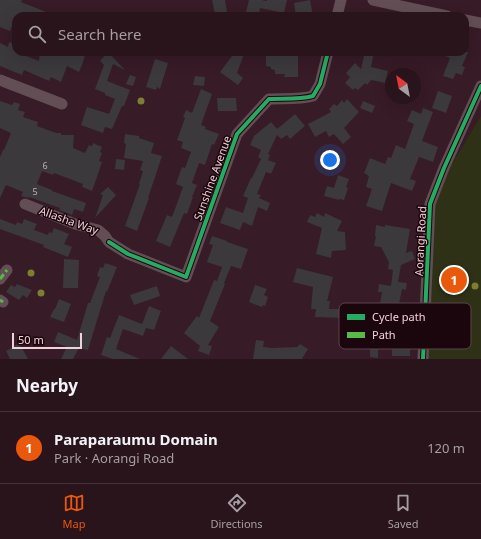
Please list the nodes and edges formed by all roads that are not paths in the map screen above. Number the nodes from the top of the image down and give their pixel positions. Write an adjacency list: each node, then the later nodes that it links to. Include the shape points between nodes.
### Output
1 (341, 0): 3 (street)
2 (373, 0): 4 (street)
3 (338, 12)
4 (428, 12)
5 (469, 21): 6 (street)
6 (481, 23)
7 (327, 56): 12 (street, Sunshine Avenue, via 320,84 313,96 269,99 237,134 186,277 128,254)
8 (0, 80): 10 (street)
9 (481, 86): 15 (street, Aorangi Road, via 430,204)
10 (62, 104)
11 (25, 204): 12 (street, Allasha Way, via 75,224 98,230 104,234)
12 (108, 242)
13 (7, 270): 14 (street)
14 (0, 279)
15 (426, 303)
16 (423, 349): 17 (street, Aorangi Road)
17 (423, 359)

